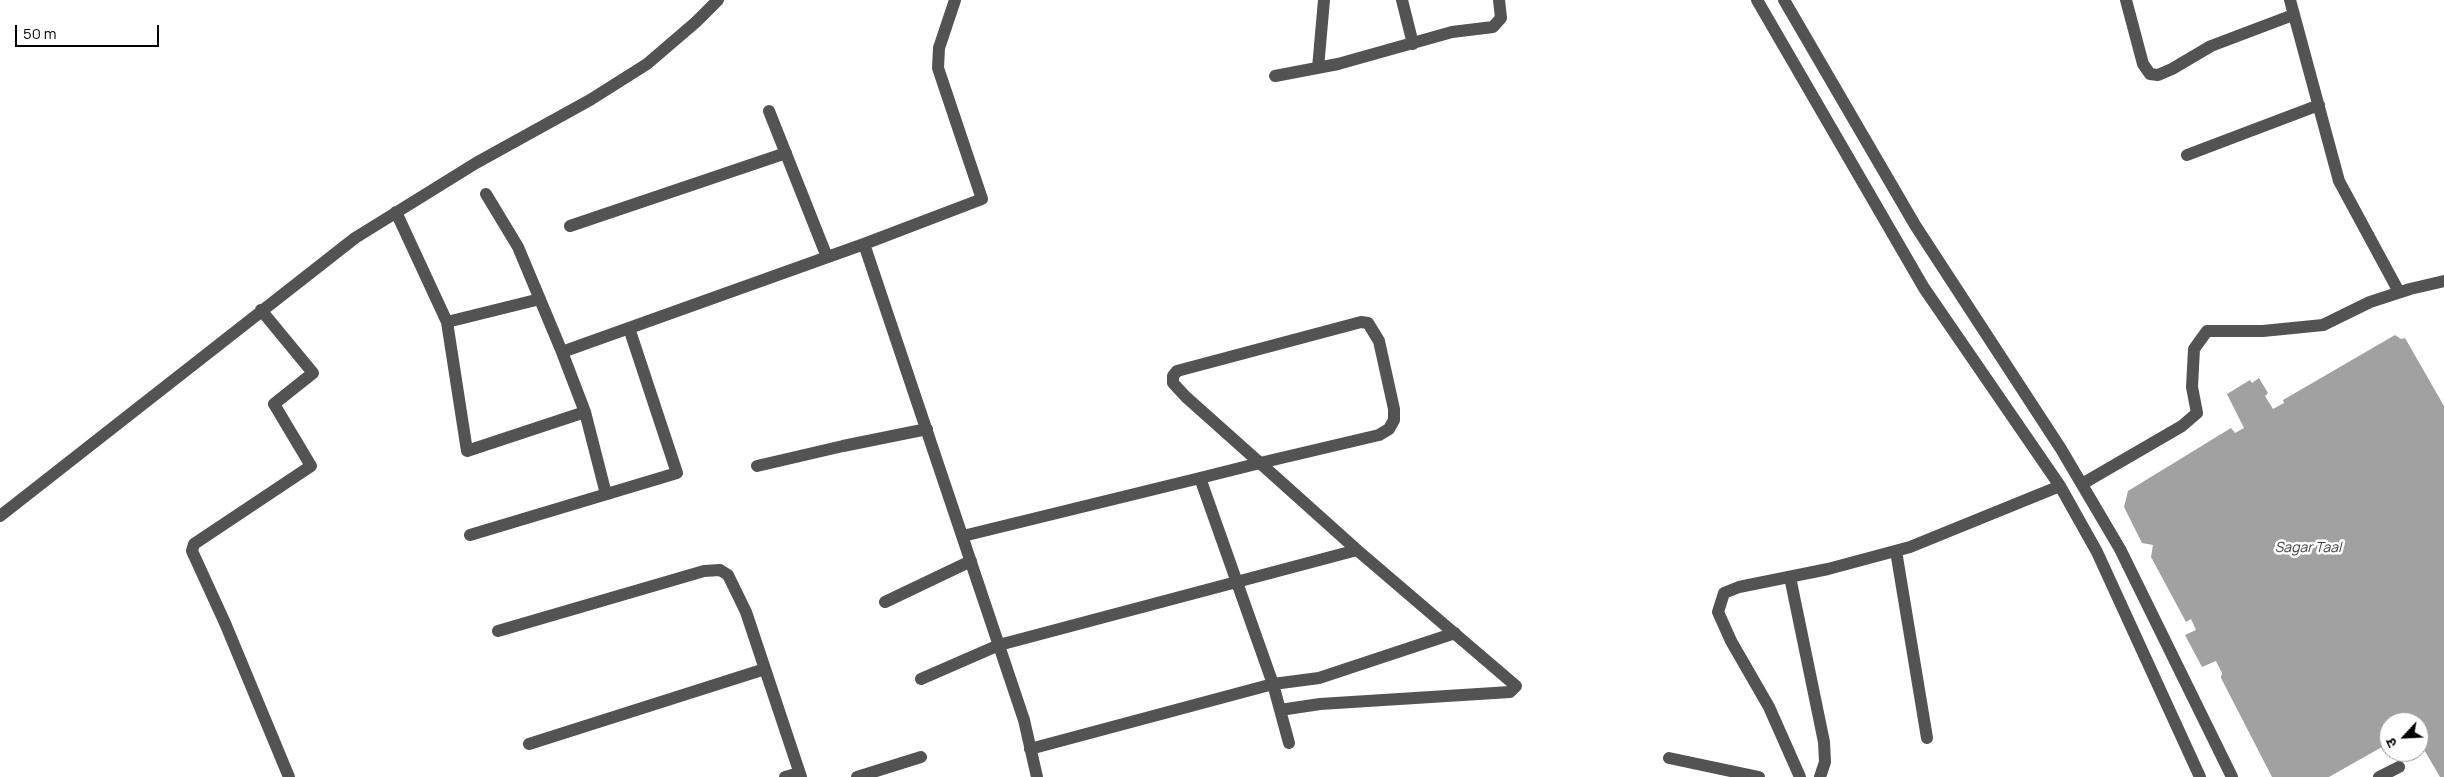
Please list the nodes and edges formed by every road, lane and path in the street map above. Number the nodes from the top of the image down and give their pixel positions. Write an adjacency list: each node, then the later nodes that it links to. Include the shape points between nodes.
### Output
1 (718, 0): 19 (street, via 647,64)
2 (955, 0): 21 (street, via 940,48 938,68 982,199)
3 (1324, 0): 12 (street)
4 (1402, 0): 11 (street)
5 (1499, 0): 11 (street, via 1501,18 1493,28 1452,32)
6 (1757, 0): 36 (street, via 1924,288)
7 (1784, 0): 35 (street, via 1915,225)
8 (2126, 0): 10 (street, via 2142,64 2150,74 2158,75 2211,46)
9 (2290, 0): 10 (street)
10 (2293, 15): 14 (street)
11 (1413, 44): 12 (street)
12 (1318, 68): 13 (street)
13 (1275, 76)
14 (2319, 104): 17 (street); 24 (street, via 2339,181)
15 (769, 111): 16 (street)
16 (786, 153): 20 (street); 22 (street)
17 (2187, 155)
18 (486, 194): 25 (street, via 518,247)
19 (396, 212): 26 (street, via 354,238); 27 (street)
20 (570, 226)
21 (864, 244): 22 (street); 31 (street)
22 (827, 257): 28 (street)
23 (2444, 281): 24 (street)
24 (2399, 292): 35 (street, via 2322,325 2263,332 2207,331 2194,349 2192,387 2197,413 2182,426)
25 (540, 299): 27 (street); 29 (street)
26 (261, 310): 38 (street); 62 (street, via 312,373 274,404 311,466 194,544 192,551)
27 (447, 322): 30 (street, via 467,452)
28 (628, 328): 29 (street); 37 (street, via 677,473)
29 (562, 352): 30 (street)
30 (585, 412): 37 (street)
31 (927, 429): 33 (street); 40 (street)
32 (1260, 463): 32 (street, via 1176,388 1173,376 1177,372 1348,324 1368,323 1379,341 1394,409 1394,420 1388,429 1379,435); 34 (street); 41 (street)
33 (757, 466)
34 (1200, 478): 40 (street); 45 (street)
35 (2082, 484): 70 (street, via 2120,549)
36 (2060, 486): 42 (street); 69 (street, via 2097,552)
37 (606, 494): 39 (street)
38 (0, 516)
39 (470, 535)
40 (963, 536): 43 (street)
41 (1357, 550): 45 (street); 48 (street)
42 (1896, 551): 44 (street); 54 (street)
43 (971, 561): 46 (street); 49 (street)
44 (1790, 577): 67 (street, via 1724,593 1718,612 1769,707); 68 (street, via 1824,742 1825,762)
45 (1238, 582): 49 (street); 52 (street)
46 (885, 602)
47 (498, 631): 50 (street, via 704,571 720,570 728,575 746,612)
48 (1455, 633): 52 (street, via 1319,678); 53 (street, via 1516,686 1510,692 1320,704)
49 (999, 645): 51 (street); 57 (street, via 1024,720)
50 (765, 670): 56 (street); 61 (street)
51 (921, 679)
52 (1273, 684): 53 (street); 57 (street)
53 (1280, 710): 55 (street)
54 (1928, 738)
55 (1289, 743)
56 (528, 744)
57 (1030, 749): 65 (street)
58 (921, 757): 64 (street)
59 (1669, 758): 66 (street)
60 (2400, 766): 71 (street)
61 (800, 775): 63 (street)
62 (289, 777)
63 (785, 777)
64 (857, 777)
65 (1037, 777)
66 (1759, 777)
67 (1800, 777)
68 (1820, 777)
69 (2200, 777)
70 (2232, 777)
71 (2379, 777)

